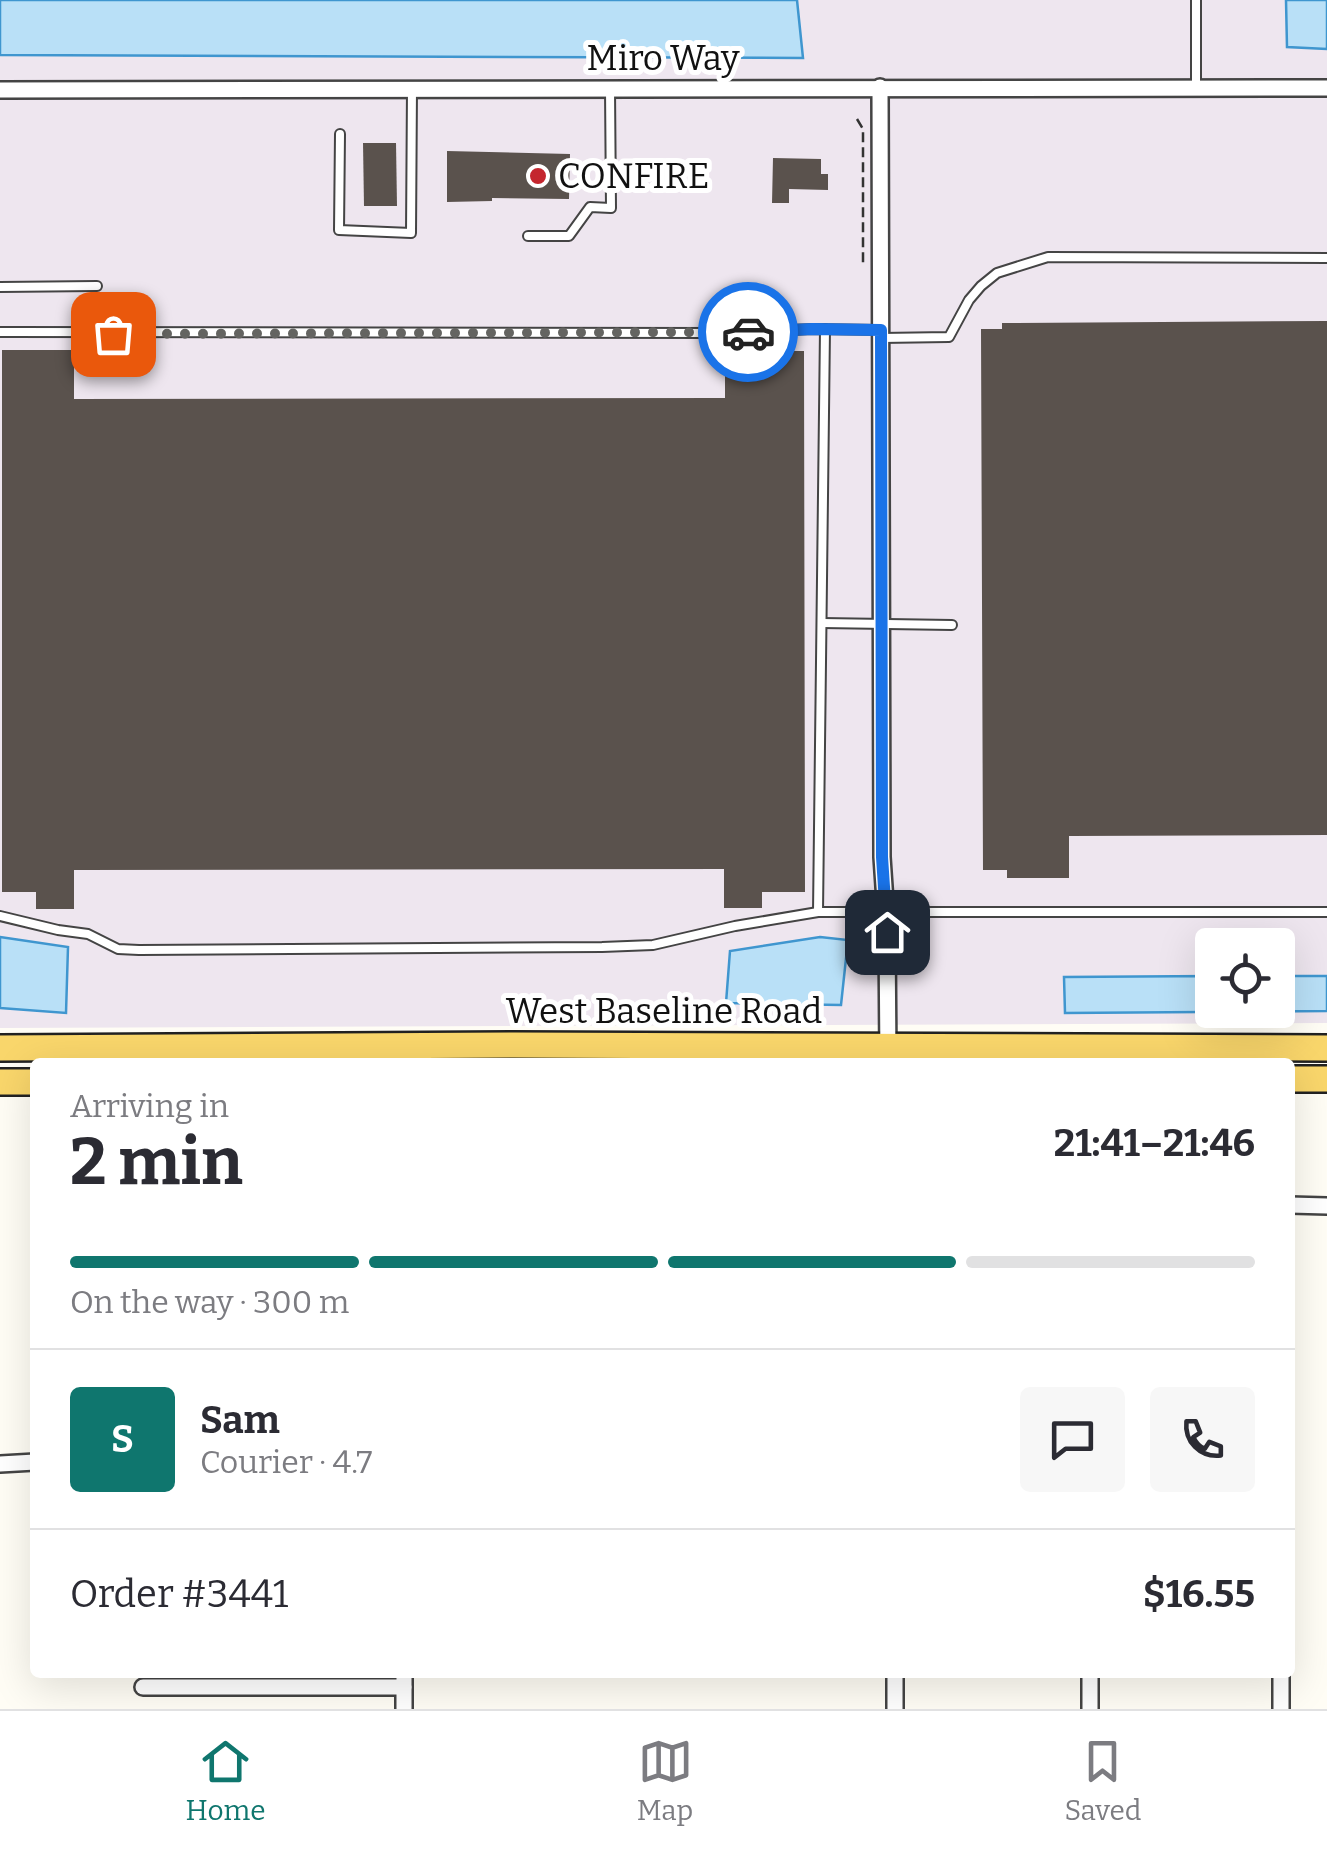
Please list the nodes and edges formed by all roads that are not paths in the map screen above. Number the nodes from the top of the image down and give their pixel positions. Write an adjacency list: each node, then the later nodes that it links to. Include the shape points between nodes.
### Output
1 (1196, 0): 5 (lane)
2 (880, 87): 4 (street, Miro Way); 5 (street, Miro Way); 15 (street)
3 (412, 88): 4 (street, Miro Way); 7 (street, Miro Way); 8 (lane, via 411,233 340,230)
4 (610, 88): 9 (lane, via 611,208 590,207 568,236)
5 (1196, 88): 6 (street, Miro Way)
6 (1327, 88)
7 (0, 90)
8 (340, 134)
9 (528, 236)
10 (1327, 258): 15 (lane, via 1048,257 980,286 949,337)
11 (98, 286): 12 (lane)
12 (0, 287)
13 (825, 329): 14 (lane); 15 (lane); 16 (lane)
14 (0, 332)
15 (881, 334): 17 (street)
16 (822, 623): 17 (lane); 19 (lane)
17 (881, 624): 18 (lane); 21 (street)
18 (952, 625)
19 (818, 912): 21 (lane); 22 (lane, via 653,945 178,950 118,948 88,934)
20 (1327, 912): 21 (lane)
21 (886, 914): 25 (street)
22 (0, 916)
23 (0, 1048): 25 (main road, West Baseline Road, via 514,1045)
24 (1327, 1048): 25 (main road, West Baseline Road)
25 (888, 1055)
26 (1295, 1079): 27 (main road)
27 (1327, 1079)
28 (0, 1082): 29 (main road)
29 (30, 1082)
30 (1295, 1205): 31 (street)
31 (1327, 1206)
32 (30, 1462): 33 (street)
33 (0, 1464)
34 (894, 1678): 40 (street)
35 (1090, 1678): 41 (street)
36 (1281, 1678): 42 (street)
37 (404, 1680): 38 (street); 39 (street)
38 (143, 1687)
39 (404, 1709)
40 (894, 1709)
41 (1090, 1709)
42 (1281, 1709)

